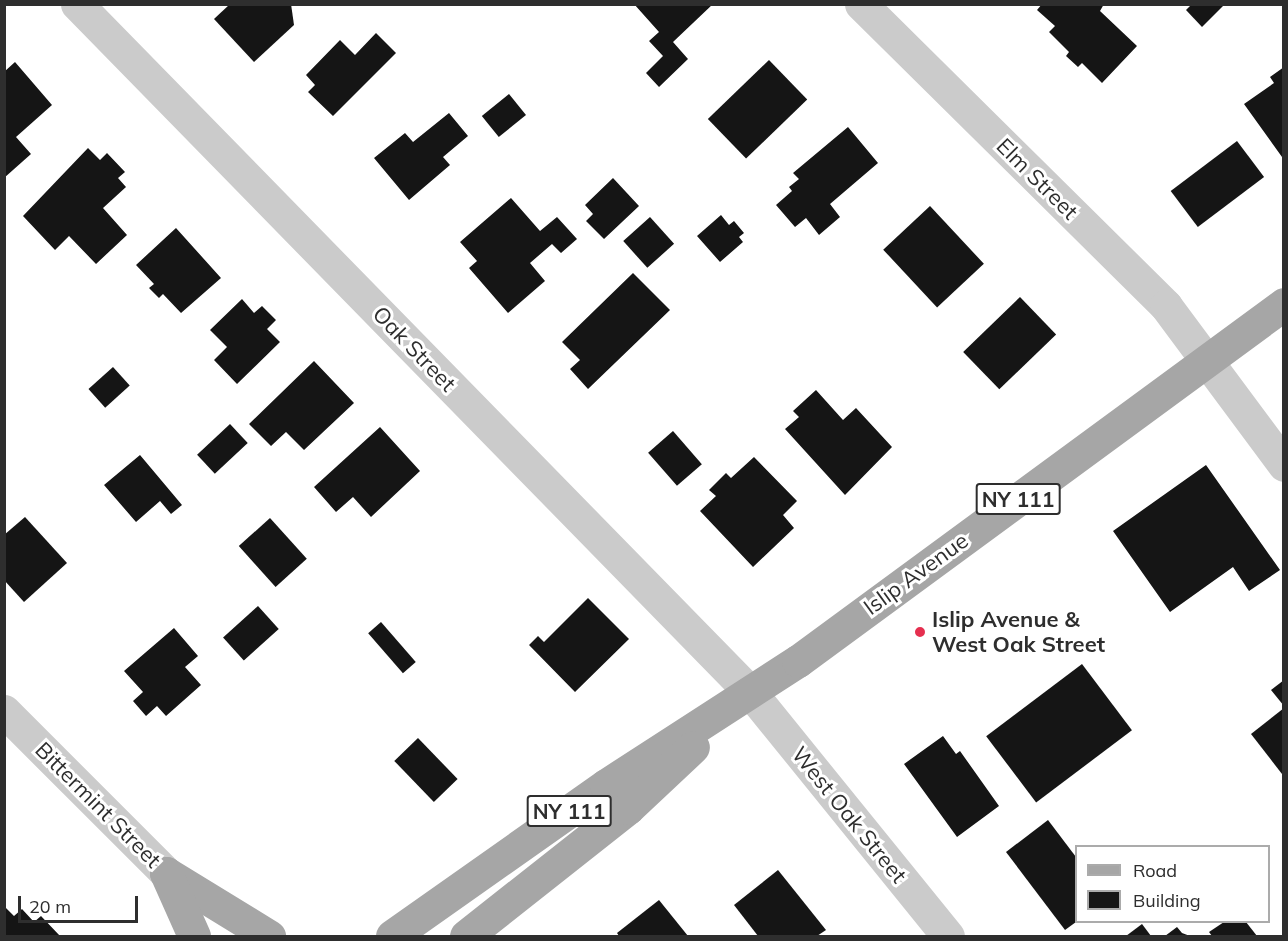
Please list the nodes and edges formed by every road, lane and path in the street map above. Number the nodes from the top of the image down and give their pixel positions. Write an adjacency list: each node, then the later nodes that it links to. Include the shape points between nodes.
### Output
1 (77, 4): 6 (street, Oak Street)
2 (861, 4): 4 (street, Elm Street, via 1166,306)
3 (1284, 304): 4 (main road, Islip Avenue / NY 111)
4 (1205, 361): 5 (street, Elm Street); 6 (main road, Islip Avenue / NY 111)
5 (1284, 465)
6 (751, 693): 11 (main road, Islip Avenue / NY 111, via 606,785); 12 (main road, Islip Avenue / NY 111, via 628,808); 13 (street, West Oak Street)
7 (4, 711): 8 (street, Bittermint Street)
8 (166, 873): 9 (main road); 10 (main road)
9 (194, 936)
10 (270, 936)
11 (392, 936)
12 (466, 936)
13 (948, 936)

